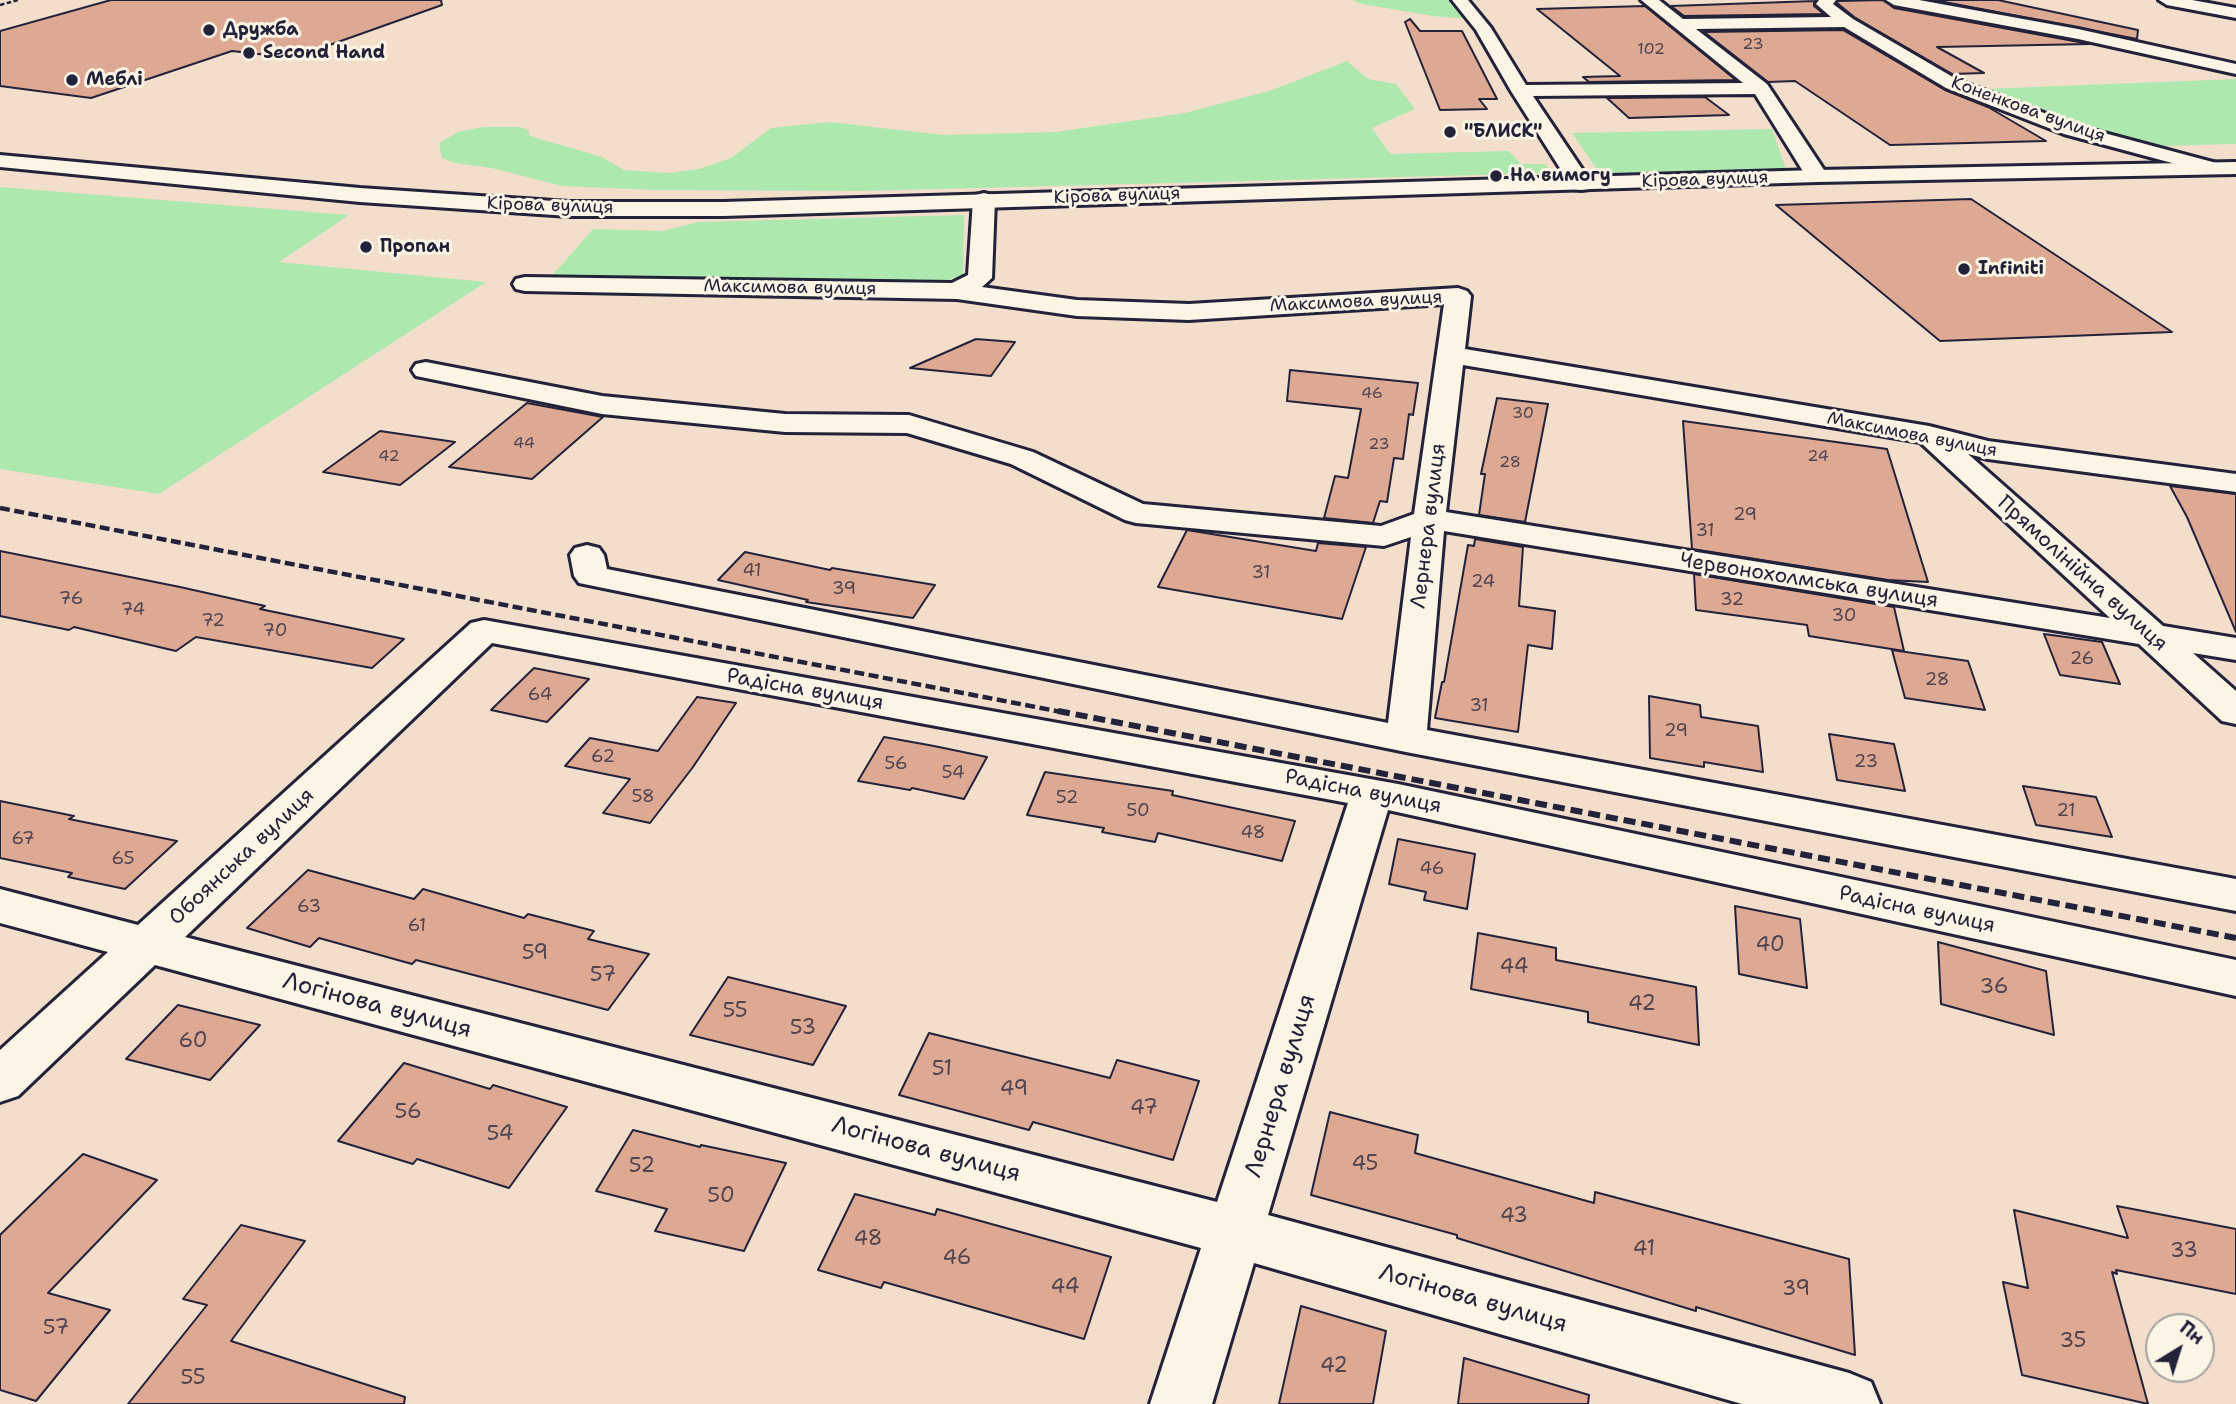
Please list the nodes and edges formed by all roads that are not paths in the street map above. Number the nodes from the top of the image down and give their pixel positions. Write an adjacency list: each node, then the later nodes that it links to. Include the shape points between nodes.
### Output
1 (1460, 0): 11 (street, via 1483,28)
2 (1650, 0): 8 (street)
3 (1828, 0): 7 (street, Коненкова вулиця, via 1824,4)
4 (1894, 0): 9 (street)
5 (2167, 0): 6 (street)
6 (2236, 13)
7 (1847, 22): 8 (street); 13 (street, Коненкова вулиця, via 1952,84 2071,130)
8 (1681, 24): 10 (street)
9 (2234, 69)
10 (1761, 88): 11 (street); 15 (street)
11 (1520, 91): 16 (street)
12 (0, 161): 17 (street, Кірова вулиця, via 360,195 569,209)
13 (2213, 168): 14 (street, Кірова вулиця); 15 (street, Кірова вулиця)
14 (2236, 168)
15 (1817, 176): 16 (street, Кірова вулиця)
16 (1581, 184): 17 (street, Кірова вулиця)
17 (984, 200): 19 (street, via 980,278)
18 (525, 284): 19 (street, Максимова вулиця)
19 (957, 291): 20 (street, Максимова вулиця, via 1077,307 1189,312 1458,296)
20 (1450, 355): 22 (street, Максимова вулиця); 24 (street, Лернера вулиця)
21 (426, 370): 24 (street, Червонохолмська вулиця, via 602,405 785,423 909,425 1022,458 1136,513 1384,536)
22 (1929, 435): 23 (street, Максимова вулиця, via 1988,450); 27 (street, Прямолінійна вулиця)
23 (2236, 483)
24 (1429, 519): 27 (street, Червонохолмська вулиця); 30 (street, Лернера вулиця)
25 (587, 555): 30 (street, via 591,576)
26 (484, 631): 31 (street, Радісна вулиця); 34 (street, Обоянська вулиця)
27 (2152, 637): 28 (street, Червонохолмська вулиця); 29 (street, Прямолінійна вулиця)
28 (2236, 649)
29 (2236, 712)
30 (1406, 739): 32 (street)
31 (1385, 796): 35 (street, Радісна вулиця); 37 (street, Лернера вулиця)
32 (2236, 895)
33 (0, 906): 34 (street, Логінова вулиця)
34 (148, 945): 36 (street, Обоянська вулиця); 37 (street, Логінова вулиця)
35 (2236, 978)
36 (0, 1081)
37 (1235, 1232): 38 (street, Лернера вулиця); 39 (street, Логінова вулиця)
38 (1181, 1404)
39 (1849, 1404)

